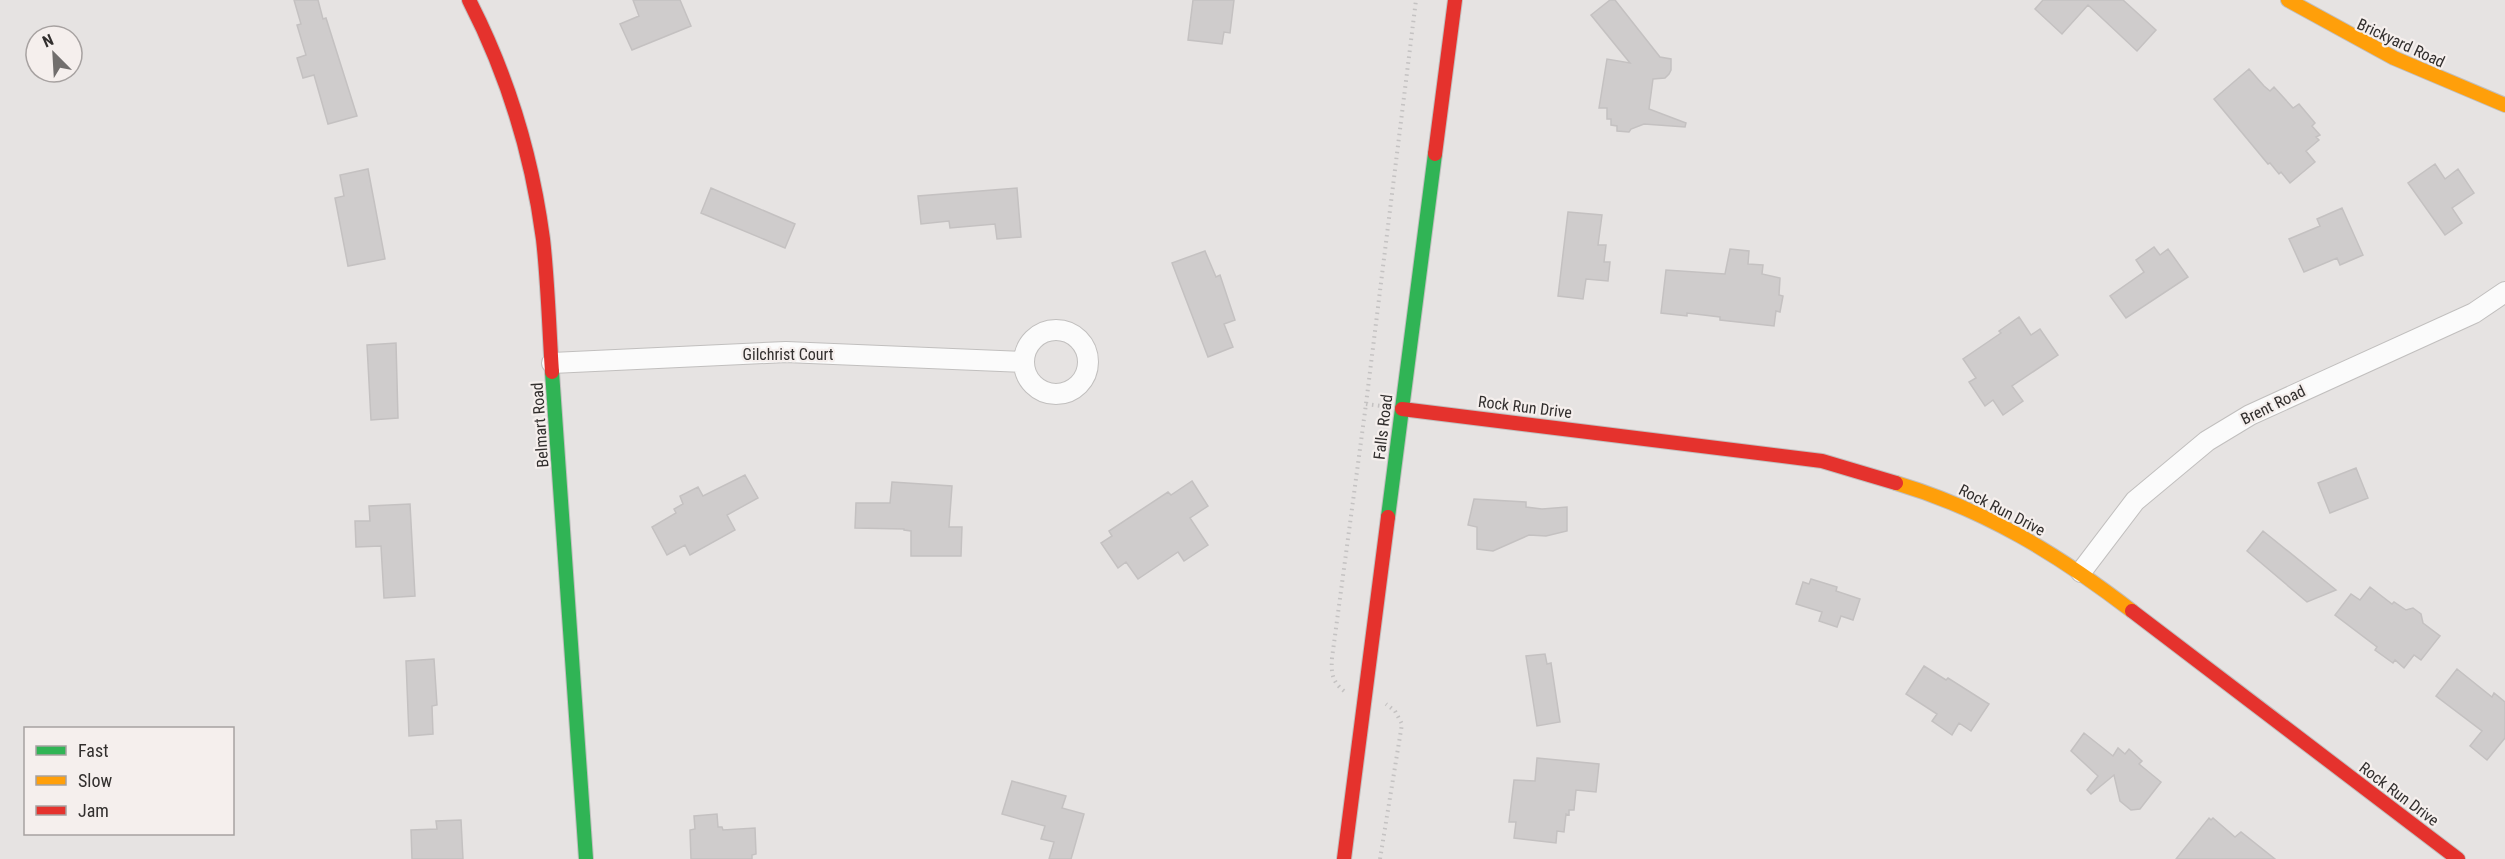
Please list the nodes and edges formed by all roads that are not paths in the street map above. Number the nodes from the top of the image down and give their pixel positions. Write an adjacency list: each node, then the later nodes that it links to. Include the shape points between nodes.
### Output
1 (469, 0): 7 (street, Belmart Road, via 511,99 533,177 543,240)
2 (1455, 0): 8 (street, Falls Road)
3 (2288, 0): 4 (street, Brickyard Road, via 2403,65)
4 (2505, 105)
5 (2505, 292): 9 (street, Brent Road, via 2474,313 2250,415 2207,441 2135,501)
6 (1024, 362): 7 (street, Gilchrist Court, via 786,352)
7 (552, 363): 10 (street, Belmart Road)
8 (1402, 409): 9 (street, Rock Run Drive, via 1822,461 1930,493 1984,516); 11 (street, Falls Road)
9 (2081, 572): 12 (street, Rock Run Drive)
10 (586, 859)
11 (1344, 859)
12 (2458, 859)

